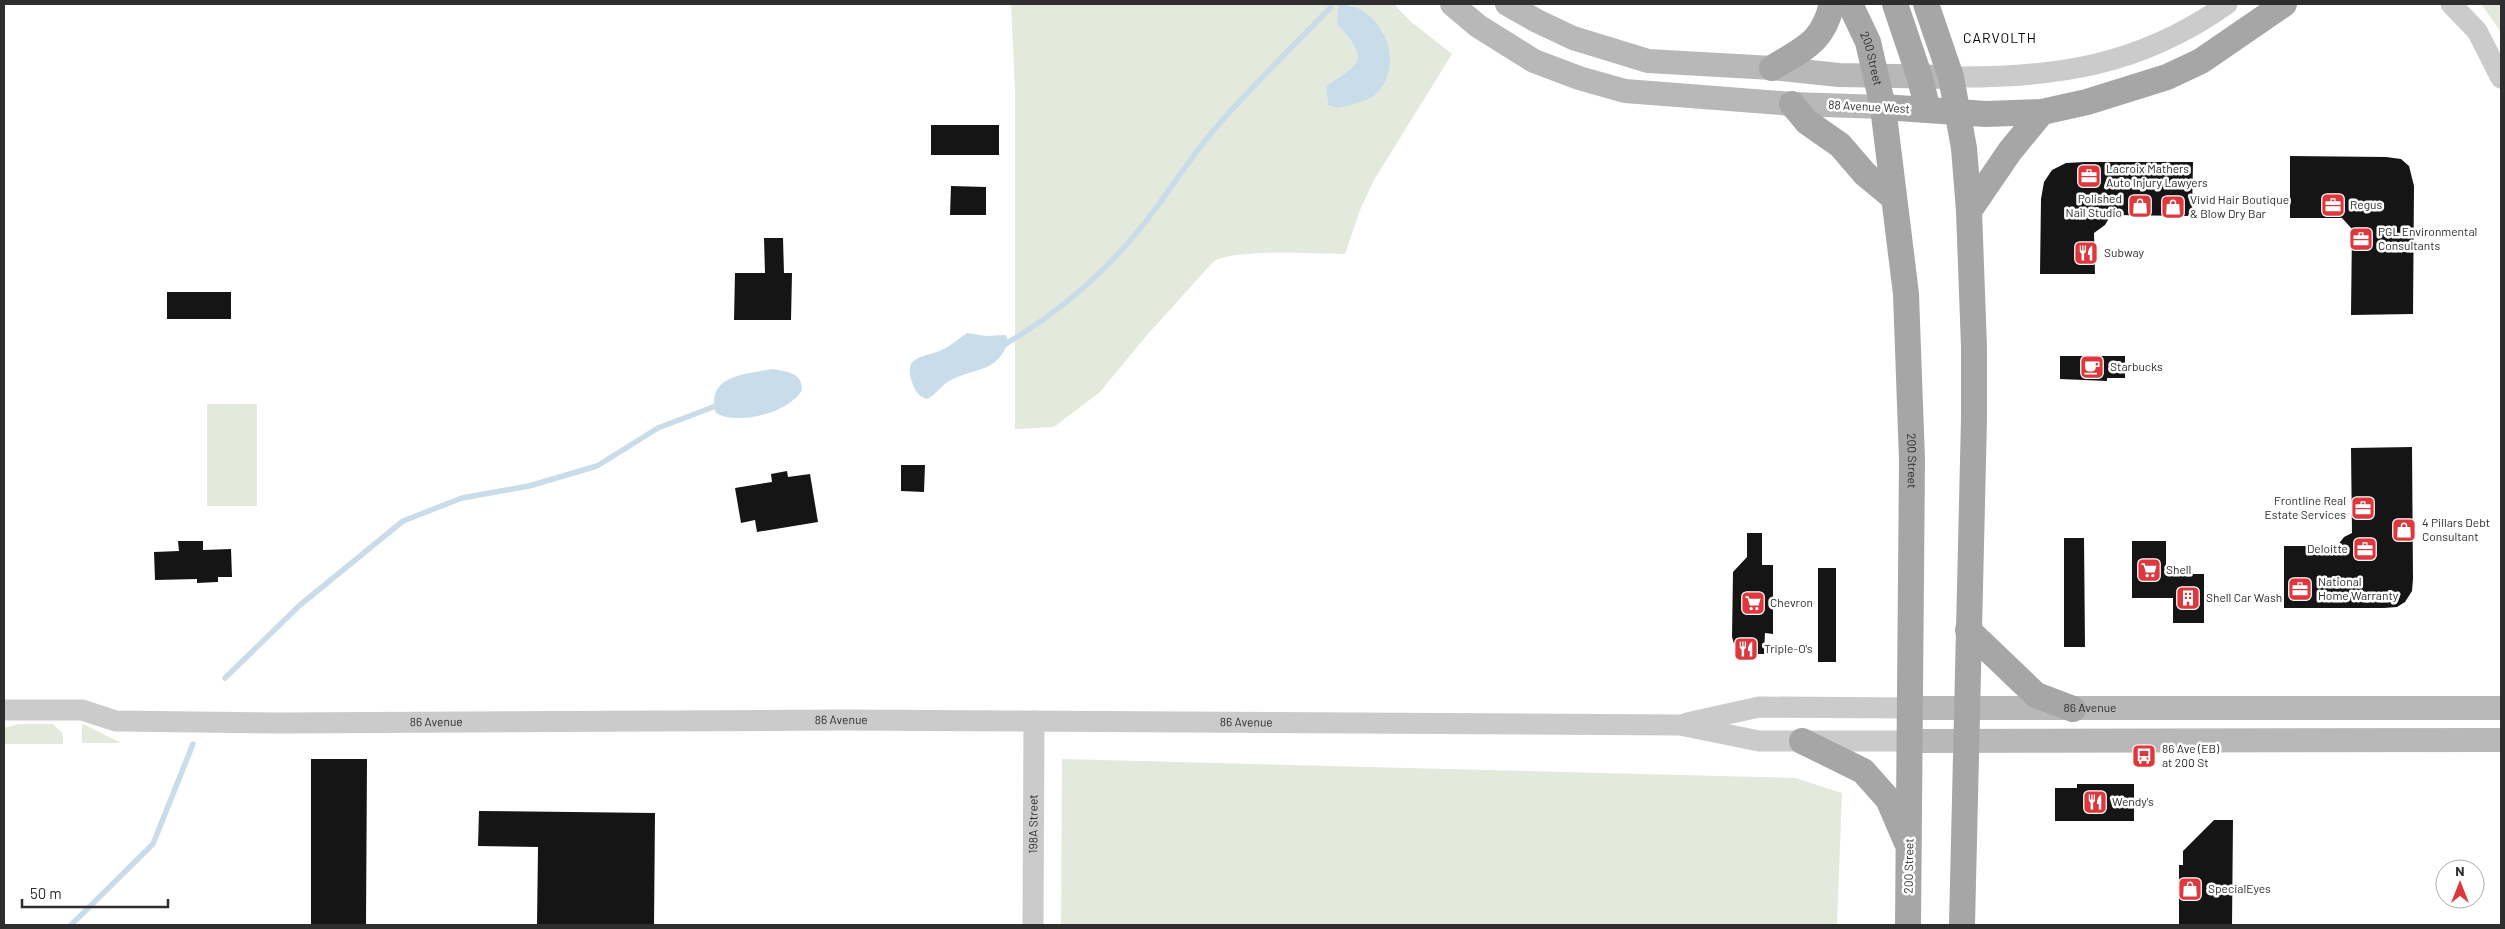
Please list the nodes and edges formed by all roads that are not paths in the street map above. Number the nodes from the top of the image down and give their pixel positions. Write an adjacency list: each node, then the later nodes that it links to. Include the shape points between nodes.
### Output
1 (1452, 4): 15 (main road, 88 Avenue West, via 1478,26 1534,61 1579,78 1625,91)
2 (1507, 4): 10 (main road, via 1573,38 1648,61)
3 (1832, 4): 10 (main road, via 1827,24 1816,40)
4 (1850, 4): 12 (main road, 200 Street, via 1868,42)
5 (1895, 4): 11 (main road)
6 (1926, 4): 13 (main road)
7 (2228, 4): 13 (street, via 2167,41 2118,59 2045,73)
8 (2284, 4): 18 (main road, 88 Avenue West, via 2201,61 2167,77 2088,102)
9 (2451, 4): 14 (street, via 2477,31)
10 (1772, 68): 12 (main road)
11 (1919, 75): 12 (main road); 13 (main road); 17 (main road)
12 (1876, 76): 16 (main road, 200 Street)
13 (1950, 77): 19 (main road)
14 (2501, 78)
15 (1792, 104): 16 (main road, 88 Avenue West); 20 (main road, via 1807,122 1840,145 1865,174)
16 (1883, 107): 17 (main road, 88 Avenue West); 20 (main road, 200 Street)
17 (1928, 110): 19 (main road, 88 Avenue West)
18 (2042, 112): 19 (main road, 88 Avenue West); 21 (main road, via 2010,151)
19 (1957, 113): 21 (main road, via 1964,148)
20 (1894, 198): 23 (main road, 200 Street, via 1906,294 1912,460)
21 (1969, 211): 22 (main road, via 1974,356)
22 (1968, 630): 25 (main road); 26 (main road, via 2036,695)
23 (1911, 708): 25 (main road, 86 Avenue); 29 (street, 86 Avenue, via 1759,708); 32 (main road, 200 Street)
24 (2501, 708): 26 (main road, 86 Avenue)
25 (1966, 709): 26 (main road, 86 Avenue); 33 (main road)
26 (2073, 709)
27 (4, 710): 28 (street, 86 Avenue, via 82,710 116,721 169,722)
28 (1034, 721): 29 (street, 86 Avenue); 35 (street, 198A Street)
29 (1680, 725): 31 (street, 86 Avenue, via 1759,741)
30 (2501, 740): 33 (main road, 86 Avenue)
31 (1802, 741): 32 (street, 86 Avenue); 34 (main road, via 1863,770 1888,799)
32 (1910, 741): 33 (main road, 86 Avenue); 34 (main road, 200 Street)
33 (1966, 742): 37 (main road)
34 (1910, 850): 36 (main road, 200 Street)
35 (1033, 925)
36 (1908, 925)
37 (1962, 925)

